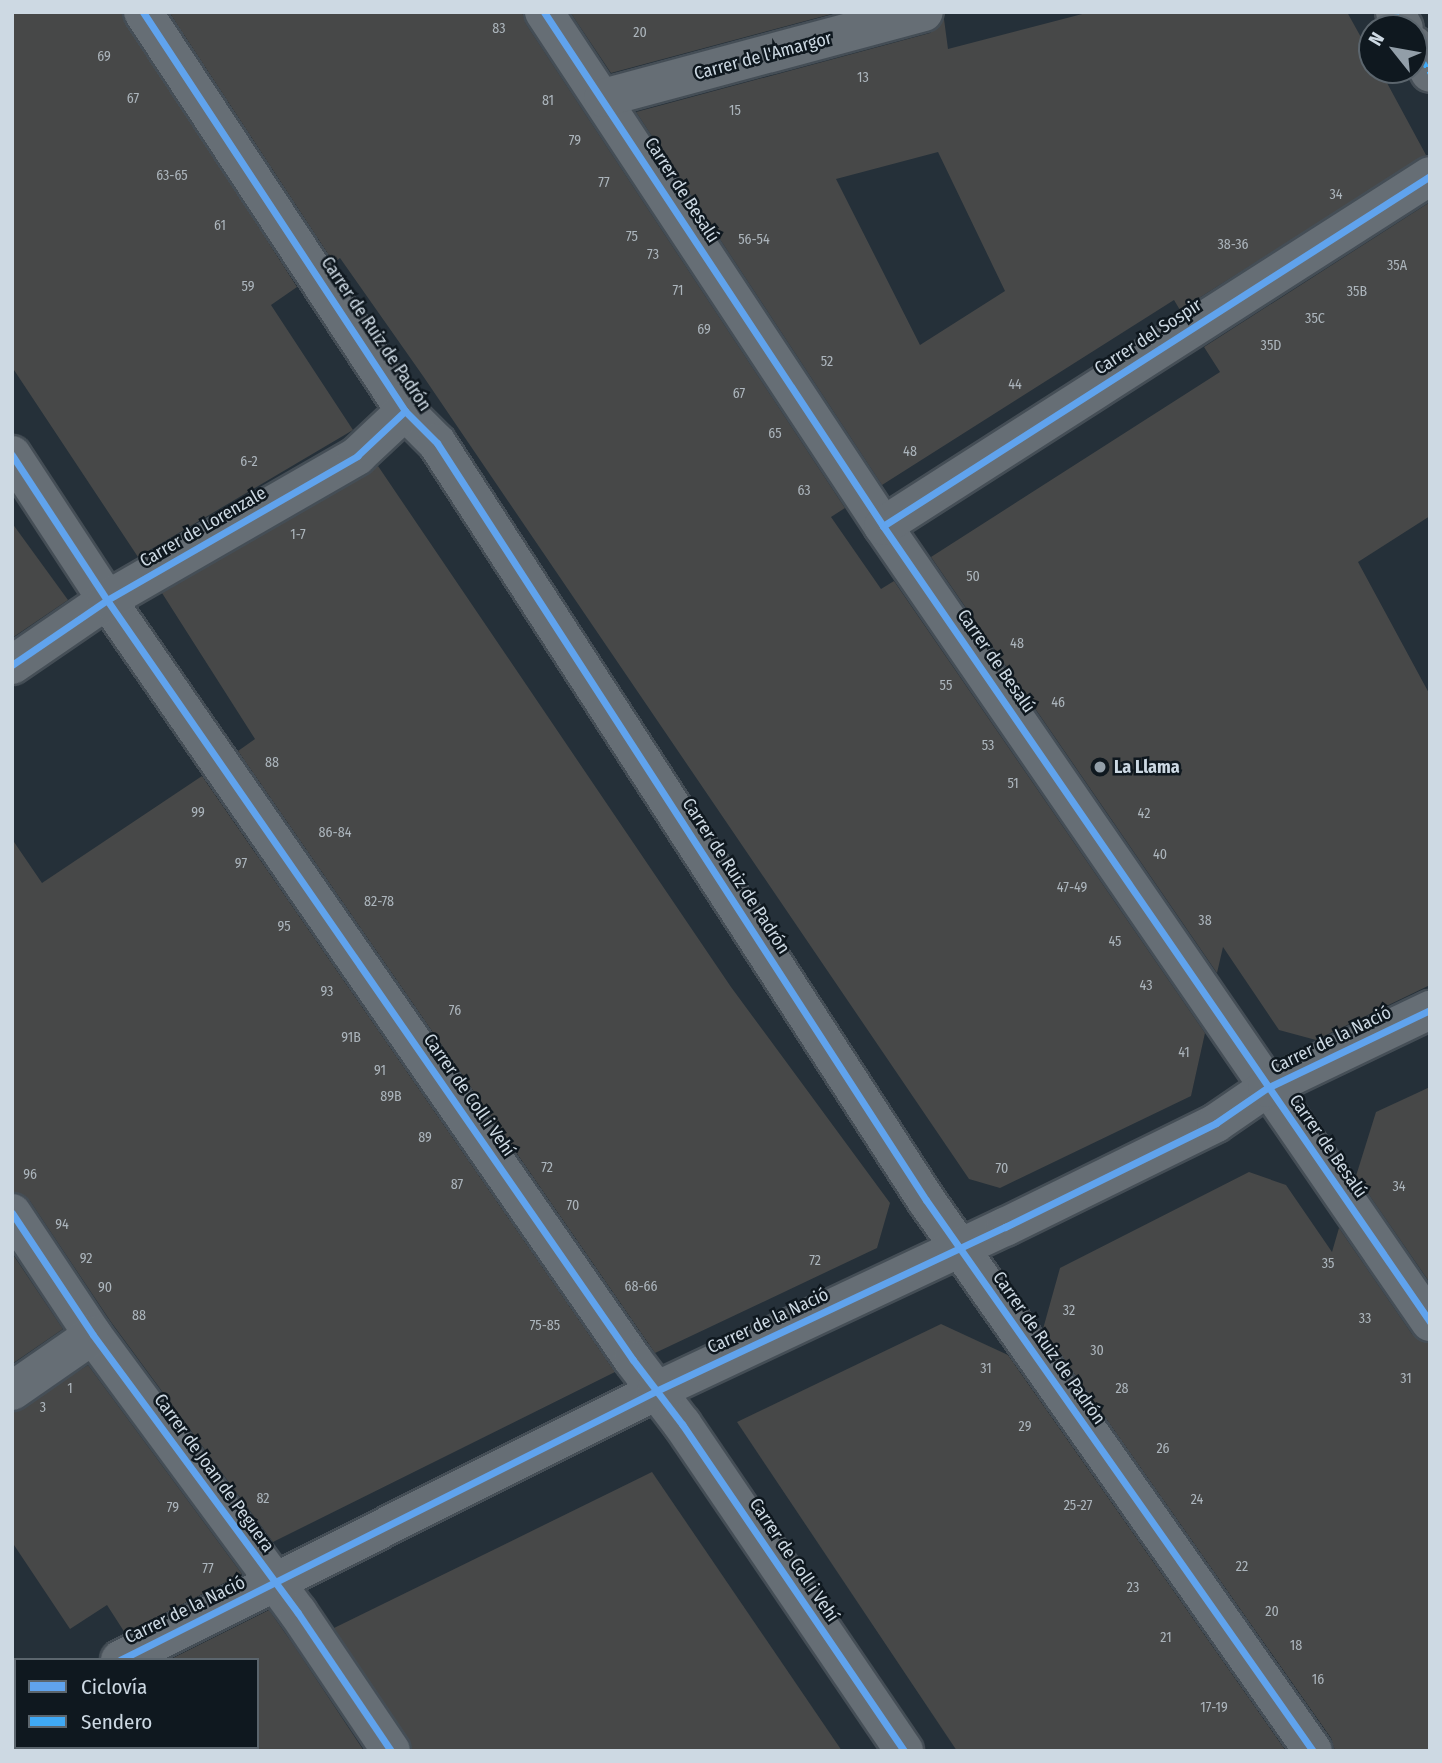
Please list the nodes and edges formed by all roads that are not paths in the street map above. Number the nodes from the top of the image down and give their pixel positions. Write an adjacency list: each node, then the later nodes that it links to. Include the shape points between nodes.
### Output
1 (143, 12): 6 (street, Carrer de Ruiz de Padrón)
2 (544, 12): 4 (street, Carrer de Besalú)
3 (924, 12): 4 (street, Carrer de l'Amargor)
4 (603, 98): 8 (street, Carrer de Besalú)
5 (1430, 176): 8 (street, Carrer del Sospir)
6 (405, 411): 9 (street, Carrer de Lorenzale, via 357,456); 14 (street, Carrer de Ruiz de Padrón, via 437,443)
7 (12, 455): 9 (street, Carrer de Coll i Vehí)
8 (883, 526): 12 (street, Carrer de Besalú, via 1245,1048)
9 (107, 600): 10 (street, Carrer de Lorenzale); 18 (street, Carrer de Coll i Vehí)
10 (12, 665)
11 (1430, 1010): 12 (street, Carrer de la Nació)
12 (1267, 1088): 14 (street, Carrer de la Nació, via 1216,1123); 15 (street, Carrer de Besalú)
13 (12, 1213): 16 (street, Carrer de Joan de Peguera)
14 (959, 1249): 18 (street, Carrer de la Nació); 23 (street, Carrer de Ruiz de Padrón)
15 (1430, 1322)
16 (93, 1335): 17 (street); 19 (street, Carrer de Joan de Peguera)
17 (12, 1391)
18 (656, 1391): 19 (street, Carrer de la Nació); 22 (street, Carrer de Coll i Vehí)
19 (274, 1584): 20 (street, Carrer de la Nació); 21 (street, Carrer de Joan de Peguera)
20 (124, 1658)
21 (391, 1751)
22 (904, 1751)
23 (1313, 1751)

